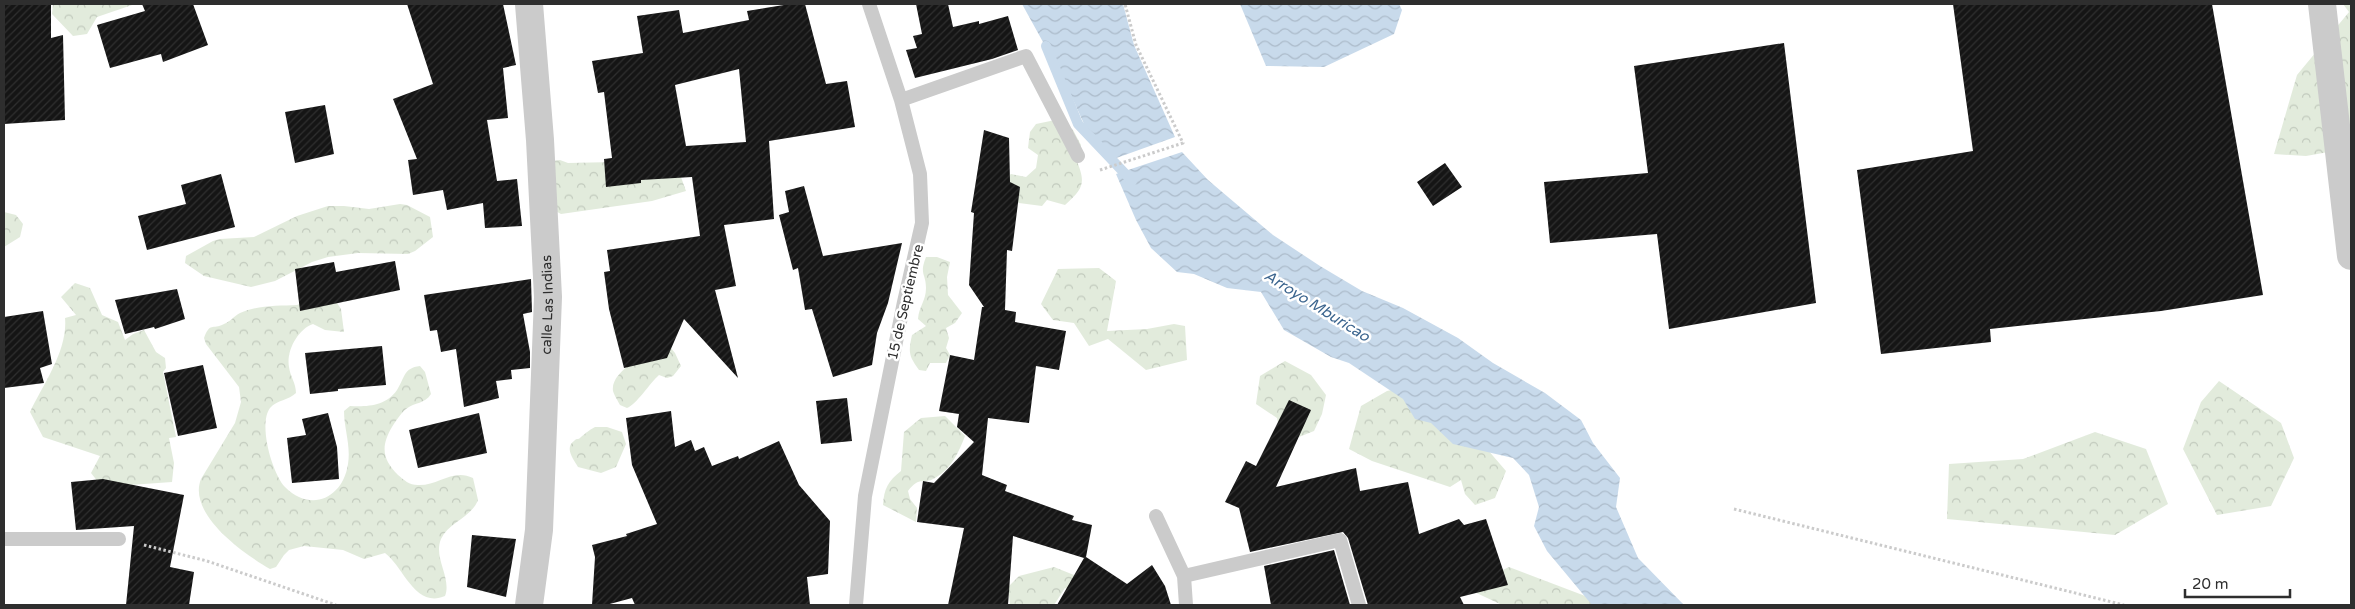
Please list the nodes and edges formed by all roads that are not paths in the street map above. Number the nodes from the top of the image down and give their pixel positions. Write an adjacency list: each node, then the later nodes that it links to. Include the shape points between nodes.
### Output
1 (529, 4): 11 (street, calle Las Indias, via 548,297 539,530)
2 (869, 4): 4 (lane, 15 de Septiembre)
3 (2322, 4): 6 (street)
4 (901, 100): 5 (lane, via 1026,56); 12 (lane, 15 de Septiembre, via 920,174 922,223 865,496)
5 (1078, 156)
6 (2351, 256)
7 (1156, 516): 10 (lane)
8 (4, 539): 9 (lane)
9 (119, 539)
10 (1184, 576): 13 (lane); 14 (lane, via 1340,540)
11 (529, 605)
12 (856, 605)
13 (1186, 605)
14 (1359, 605)

